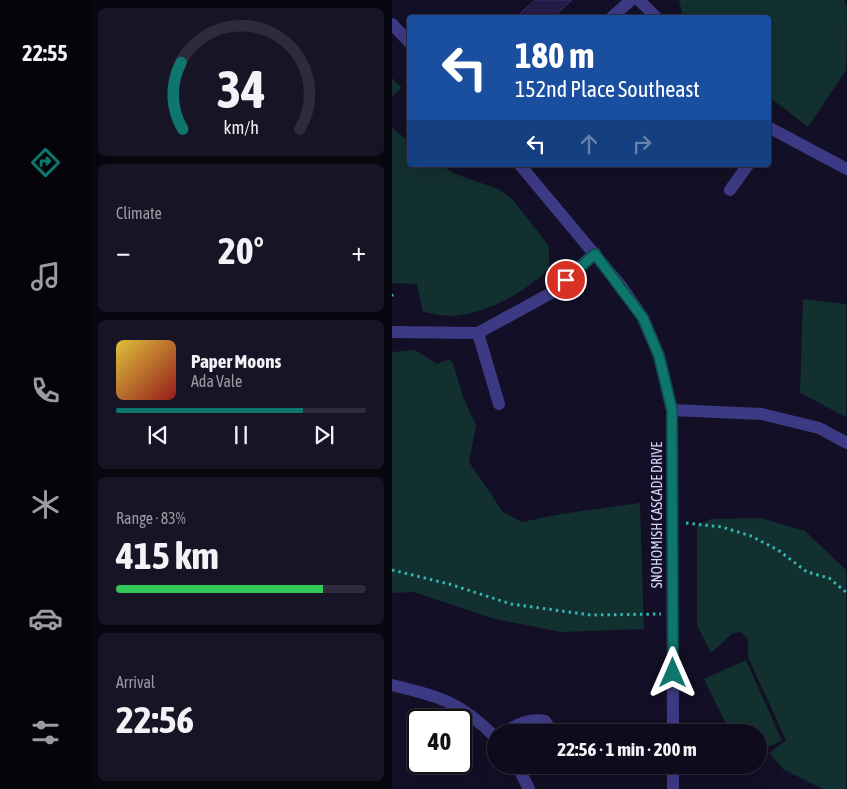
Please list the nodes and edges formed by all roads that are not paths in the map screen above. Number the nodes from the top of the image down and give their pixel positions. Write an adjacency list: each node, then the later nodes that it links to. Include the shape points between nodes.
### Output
1 (632, 0): 3 (street)
2 (639, 0): 4 (street)
3 (614, 15)
4 (654, 15)
5 (392, 24): 6 (street)
6 (407, 40)
7 (771, 132): 10 (street)
8 (522, 167): 12 (street, SNOHOMISH CASCADE DRIVE)
9 (747, 167): 11 (street)
10 (846, 169)
11 (730, 190)
12 (595, 254): 14 (street, via 550,293); 16 (street, SNOHOMISH CASCADE DRIVE, via 643,318 659,356)
13 (392, 332): 14 (street)
14 (478, 333): 15 (street)
15 (499, 404)
16 (672, 410): 17 (street, via 762,414 819,428); 21 (street, SNOHOMISH CASCADE DRIVE)
17 (846, 443)
18 (392, 685): 22 (street, via 436,695 475,717)
19 (520, 724): 20 (street, via 535,719)
20 (546, 724)
21 (673, 724)
22 (487, 729)
23 (522, 774): 25 (street)
24 (673, 774): 26 (street)
25 (529, 789)
26 (674, 789)

